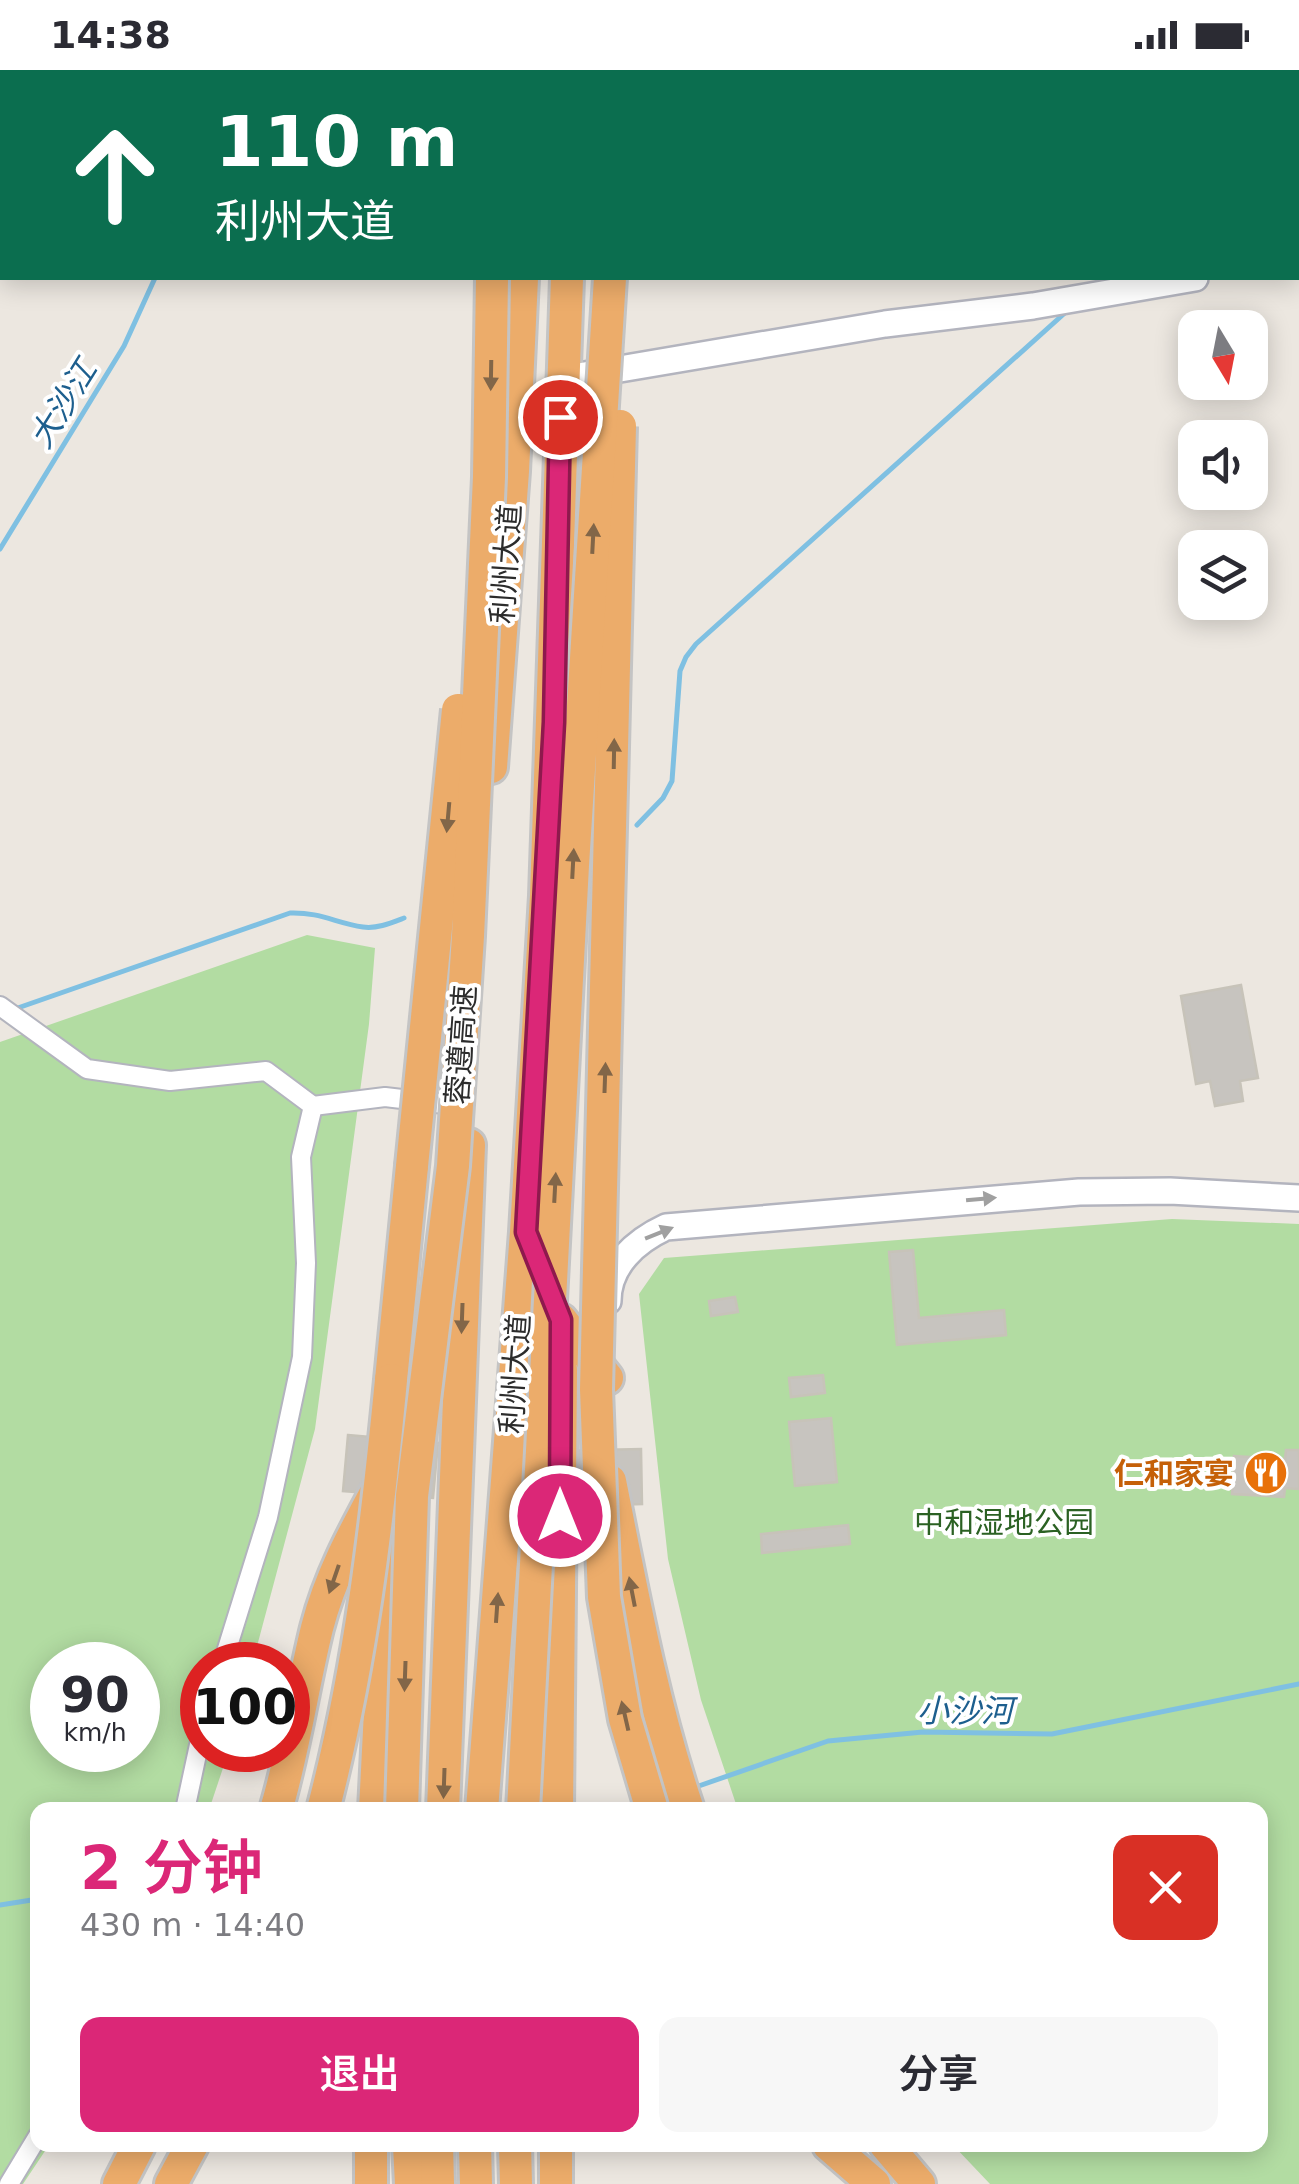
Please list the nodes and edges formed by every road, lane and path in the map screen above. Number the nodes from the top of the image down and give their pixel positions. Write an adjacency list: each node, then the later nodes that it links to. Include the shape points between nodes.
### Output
1 (492, 280): 8 (highway, 蓉遵高速, one-way to 8, bridge)
2 (522, 280): 11 (highway, 利州大道)
3 (567, 280): 7 (highway, 利州大道)
4 (610, 280): 6 (highway, bridge)
5 (1183, 280): 7 (main road)
6 (606, 338): 28 (highway, one-way to 6, bridge); 30 (highway, one-way to 6, bridge, via 625,1718 604,1597 596,1389 621,432)
7 (561, 379): 14 (highway, 利州大道, via 553,741)
8 (489, 478): 23 (highway, one-way to 23, bridge, via 466,612 379,1504 357,1658); 25 (highway, 蓉遵高速, one-way to 25, bridge, via 453,1166 412,1496)
9 (0, 1006): 10 (street, via 87,1069 170,1081 266,1071)
10 (313, 1106): 11 (street, via 385,1097); 19 (street, via 301,1156 302,1356 268,1517)
11 (471, 1107): 12 (highway, 利州大道)
12 (468, 1158): 17 (highway); 26 (highway, 利州大道, one-way to 26)
13 (1299, 1198): 16 (main road, one-way to 13, via 613,1271 644,1237 666,1227 1080,1192)
14 (526, 1232): 15 (highway); 27 (highway, 利州大道, one-way to 14)
15 (561, 1320): 16 (highway); 29 (highway)
16 (610, 1382): 18 (main road)
17 (393, 1461): 22 (highway, one-way to 22, via 341,1558 318,1626); 24 (highway)
18 (610, 1481): 31 (highway, one-way to 18, via 669,1755)
19 (229, 1642)
20 (193, 1772): 21 (street)
21 (187, 1802)
22 (278, 1802)
23 (325, 1802)
24 (375, 1802)
25 (402, 1802)
26 (443, 1802)
27 (483, 1802)
28 (523, 1802)
29 (557, 1802)
30 (650, 1802)
31 (685, 1802)
32 (30, 2149): 44 (street)
33 (135, 2152): 45 (highway)
34 (188, 2152): 46 (highway)
35 (370, 2152): 47 (highway)
36 (409, 2152): 48 (highway)
37 (437, 2152): 49 (highway)
38 (476, 2152): 50 (highway)
39 (515, 2152): 51 (highway)
40 (556, 2152): 52 (highway)
41 (821, 2152): 53 (highway)
42 (836, 2152): 54 (highway)
43 (892, 2152): 55 (highway)
44 (8, 2184)
45 (118, 2184)
46 (171, 2184)
47 (371, 2184)
48 (411, 2184)
49 (438, 2184)
50 (476, 2184)
51 (516, 2184)
52 (556, 2184)
53 (846, 2184)
54 (874, 2184)
55 (919, 2184)

